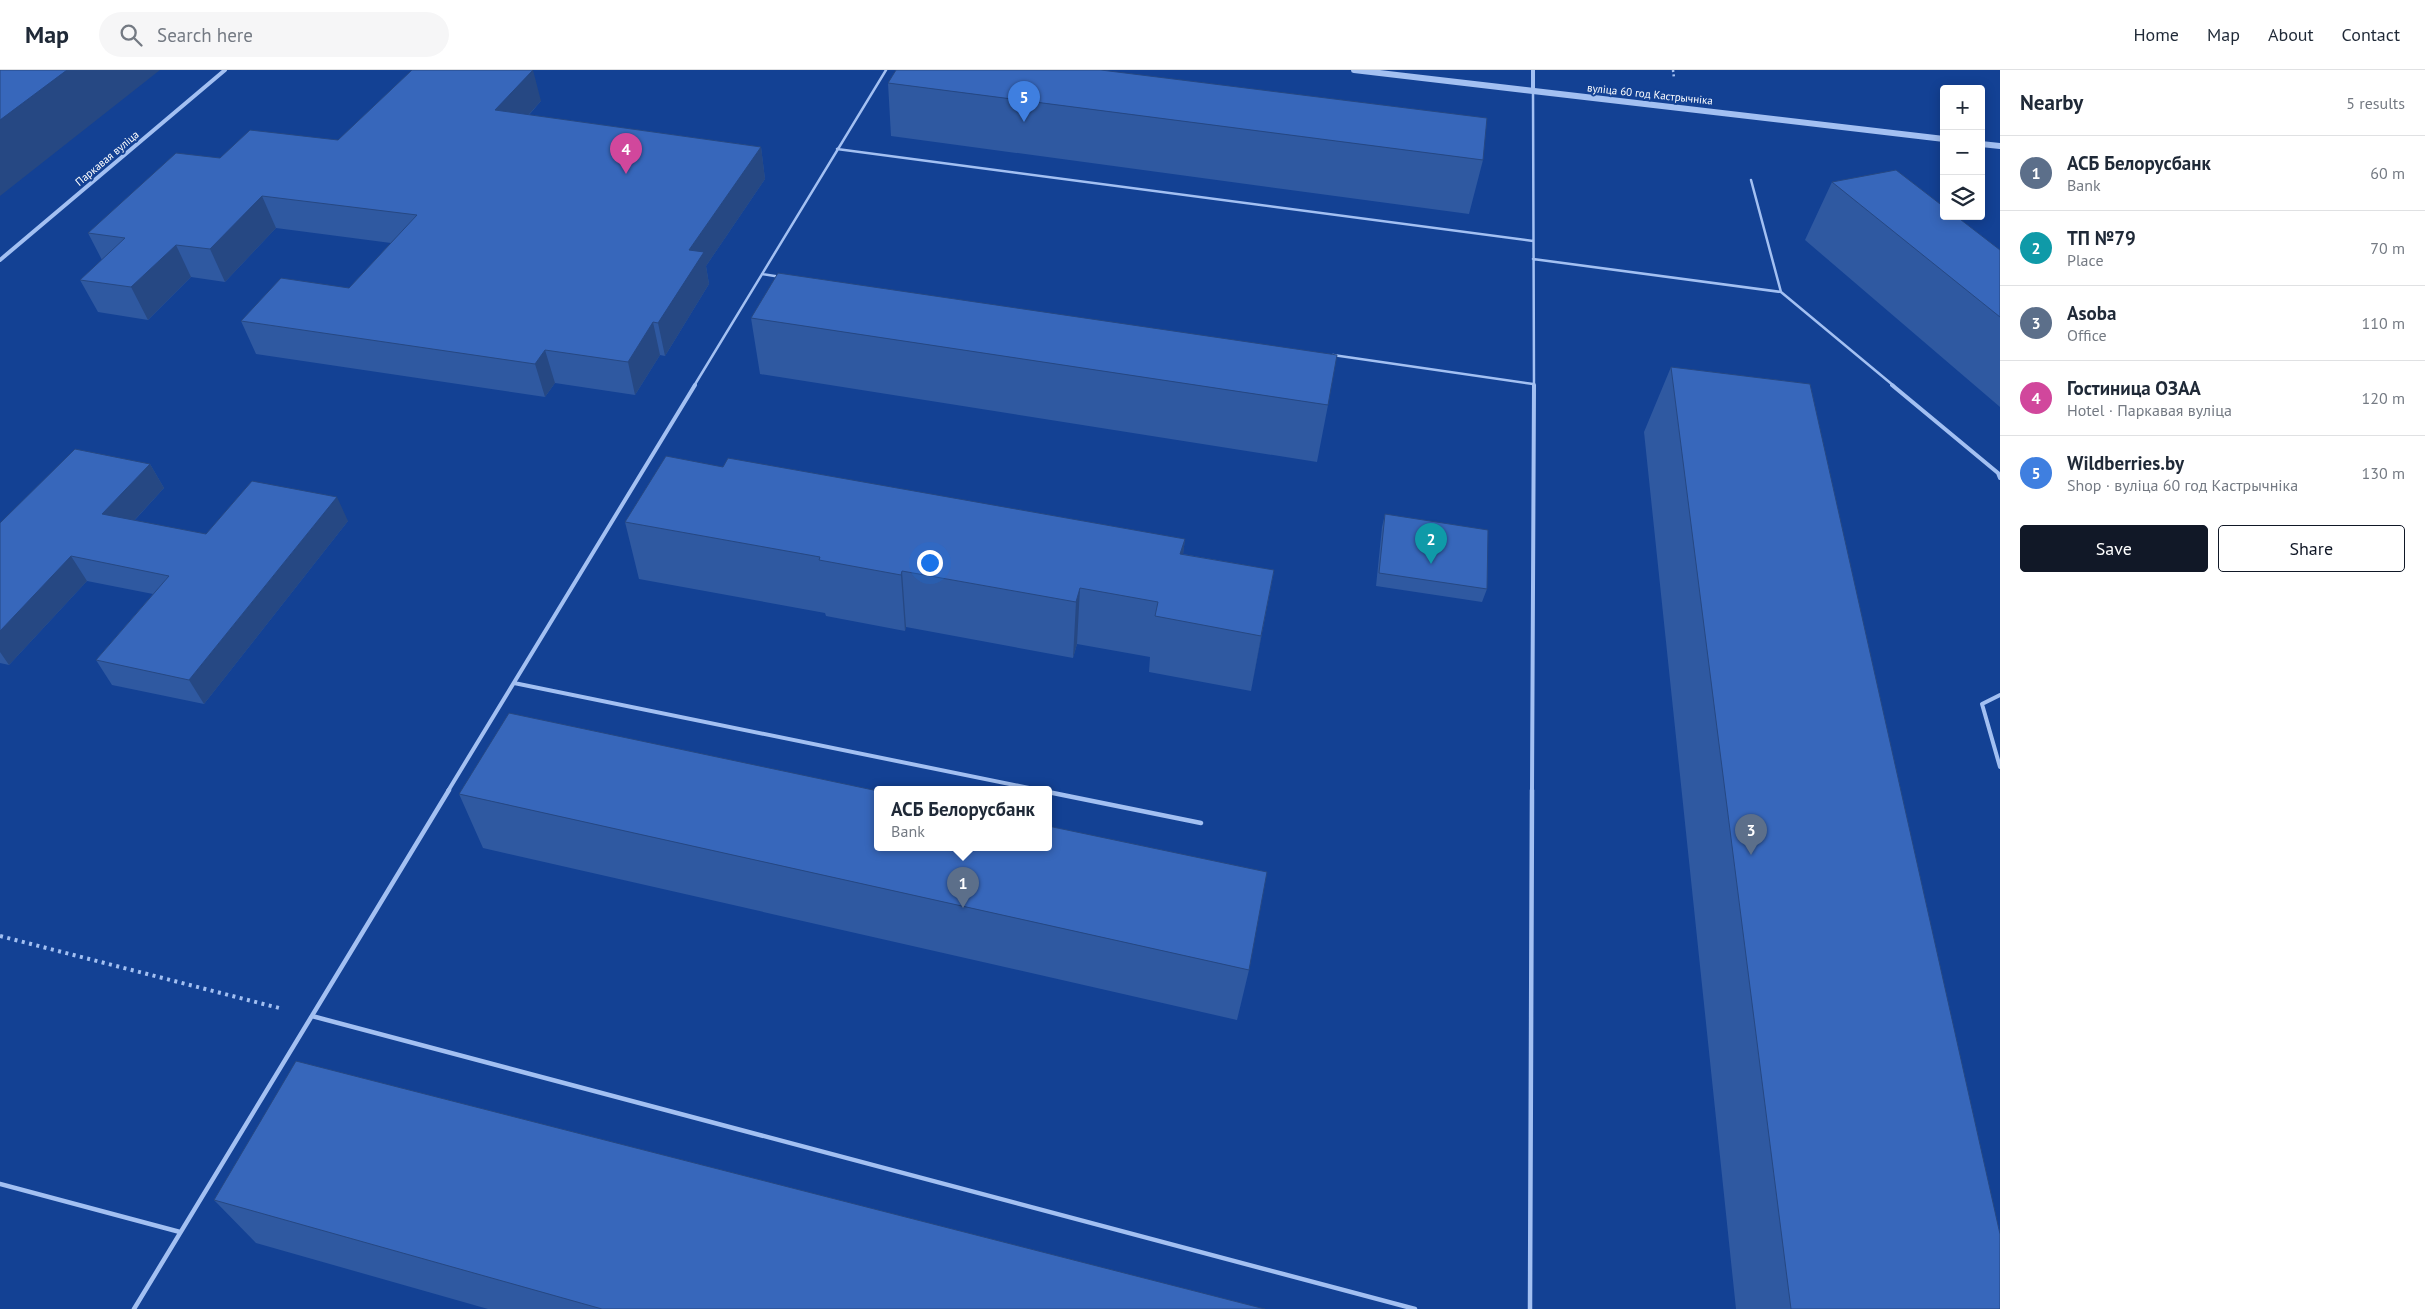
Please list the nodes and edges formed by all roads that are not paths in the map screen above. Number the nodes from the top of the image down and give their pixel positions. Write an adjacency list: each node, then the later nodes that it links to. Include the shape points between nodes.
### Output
1 (225, 70): 13 (street, Паркавая вуліца)
2 (886, 70): 9 (lane)
3 (1354, 70): 5 (street, вуліца 60 год Кастрычніка)
4 (1533, 70): 5 (street)
5 (1533, 91): 6 (street, вуліца 60 год Кастрычніка); 11 (lane)
6 (1940, 139)
7 (1985, 144): 8 (street)
8 (2000, 146)
9 (838, 149): 11 (lane); 14 (lane)
10 (1751, 180): 16 (lane)
11 (1533, 242): 12 (lane)
12 (1533, 259): 16 (lane); 18 (lane)
13 (0, 260)
14 (762, 274): 15 (lane); 20 (lane)
15 (782, 277)
16 (1781, 292): 19 (lane, via 1998,472)
17 (1326, 354): 18 (lane)
18 (1534, 384): 31 (lane)
19 (2000, 478)
20 (514, 683): 23 (lane); 26 (lane)
21 (2000, 695): 22 (lane, via 1982,704)
22 (2000, 767)
23 (1019, 786)
24 (1052, 793): 25 (lane)
25 (1201, 823)
26 (312, 1016): 28 (lane); 30 (lane)
27 (0, 1184): 28 (lane)
28 (180, 1232): 29 (lane)
29 (134, 1309)
30 (1415, 1309)
31 (1530, 1309)

